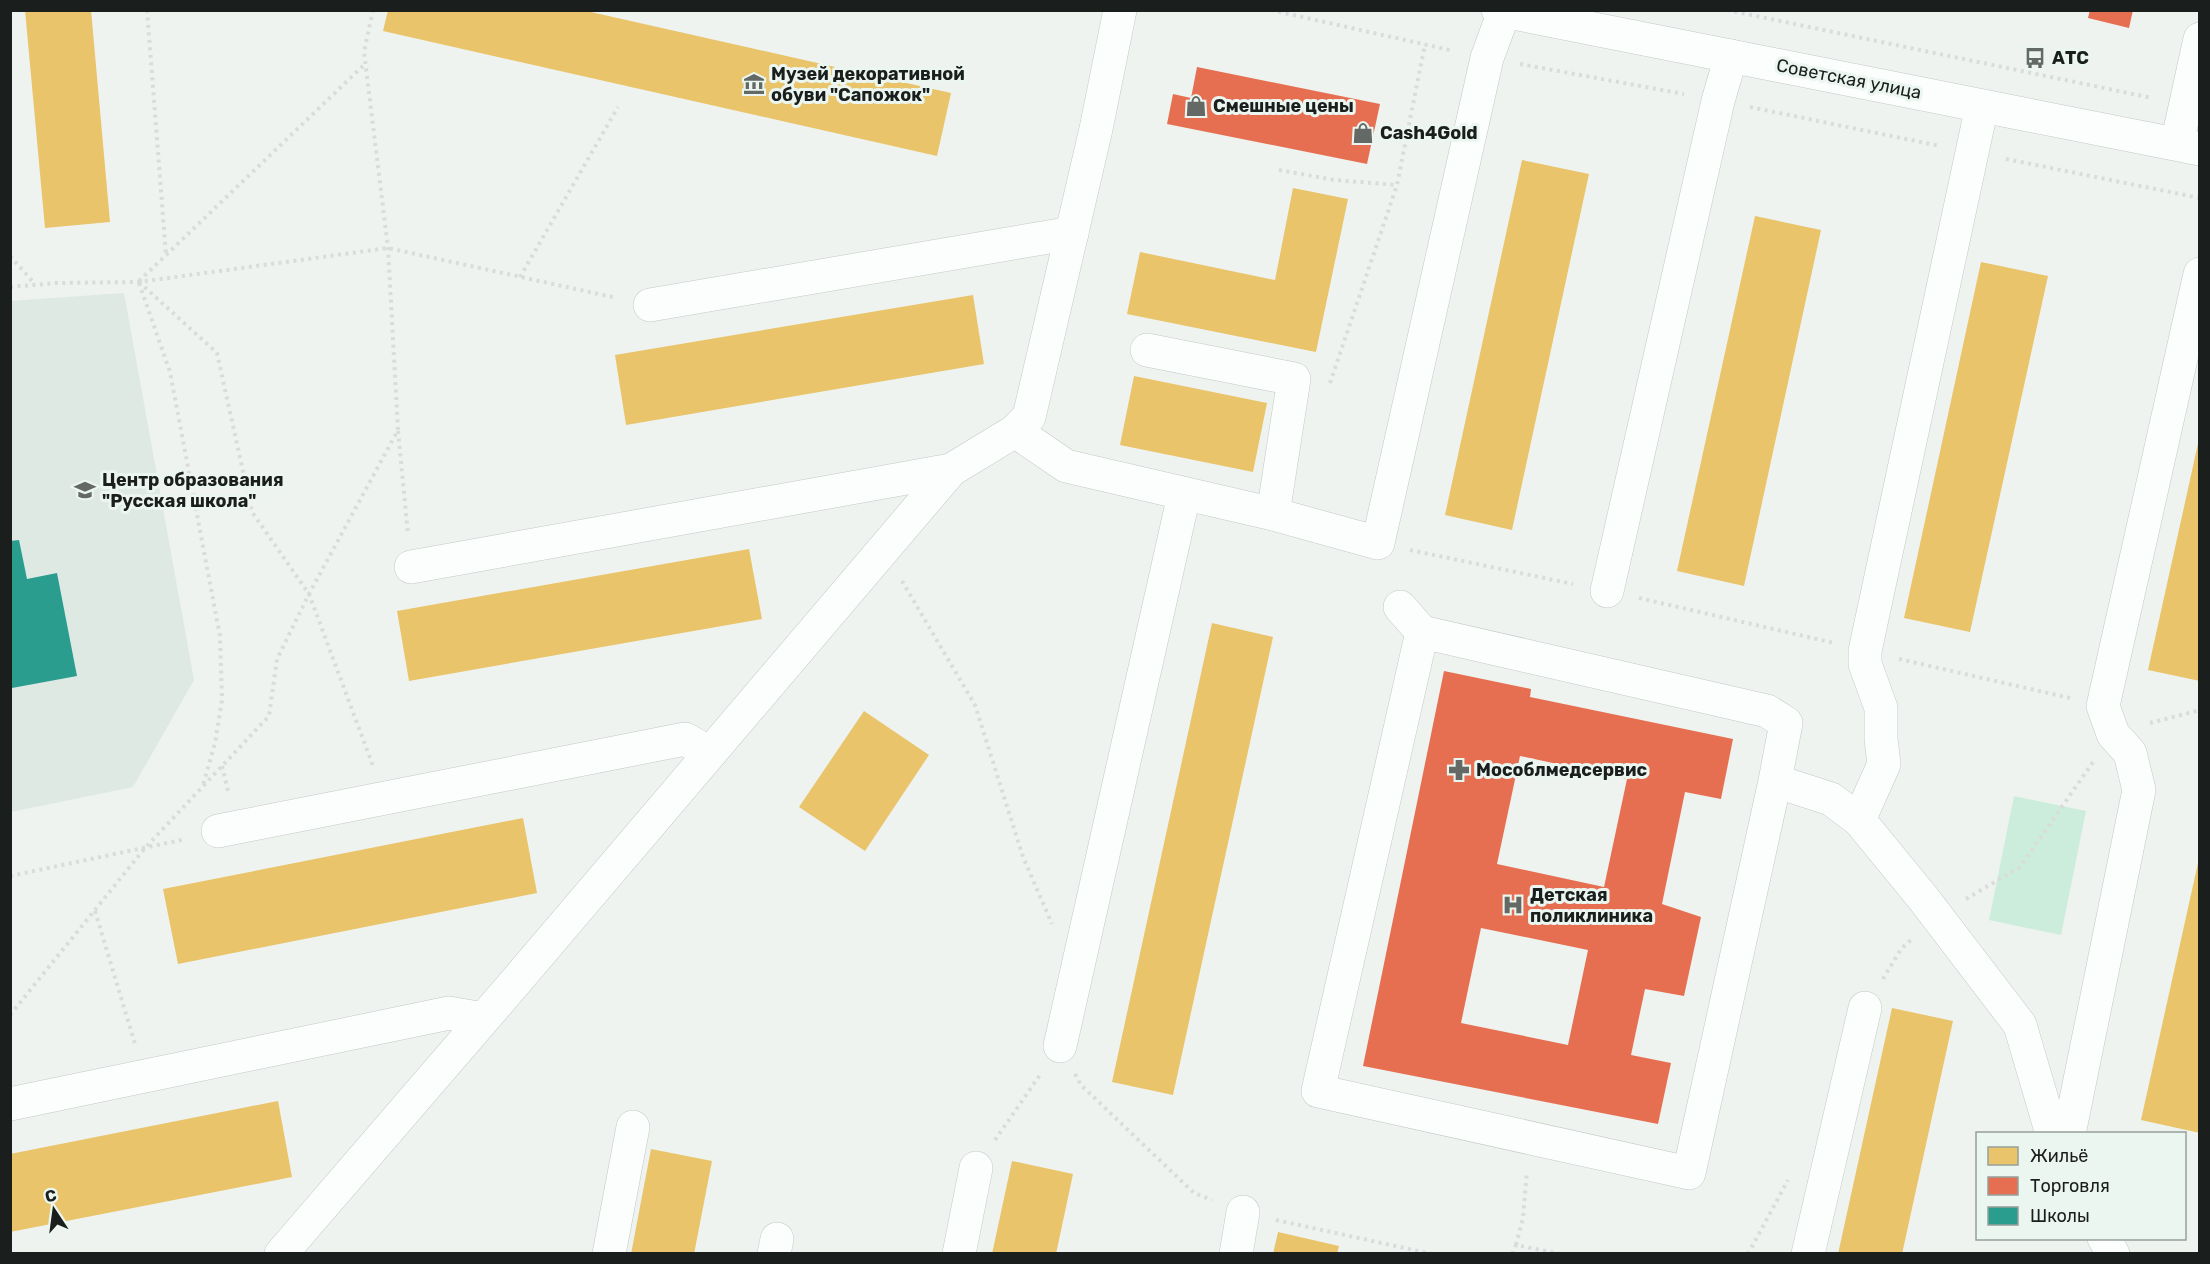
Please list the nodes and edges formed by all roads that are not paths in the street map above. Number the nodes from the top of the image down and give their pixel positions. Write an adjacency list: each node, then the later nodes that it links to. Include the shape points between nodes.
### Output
1 (1120, 10): 7 (main road)
2 (1501, 11): 4 (main road, Советская улица); 14 (main road, via 1486,58 1378,543)
3 (2199, 39): 6 (main road, via 2186,105)
4 (1731, 56): 5 (main road, Советская улица); 16 (main road)
5 (1982, 106): 6 (main road, Советская улица); 21 (main road, via 1865,651 1864,664 1881,708 1884,764)
6 (2188, 147)
7 (1072, 233): 9 (main road); 11 (main road, via 1029,417)
8 (2199, 274): 29 (main road, via 2108,720 2130,753 2139,790)
9 (650, 305)
10 (1147, 350): 14 (main road, via 1294,380)
11 (1015, 431): 12 (main road); 13 (main road, via 1066,466)
12 (951, 470): 15 (main road); 19 (main road)
13 (1184, 495): 14 (main road); 25 (main road)
14 (1273, 514)
15 (411, 567)
16 (1607, 591)
17 (1400, 607): 18 (main road)
18 (1422, 632): 20 (main road, via 1767,711 1786,723); 20 (main road, via 1318,1090 1689,1173)
19 (710, 753): 22 (main road, via 685,739); 24 (main road)
20 (1776, 781): 21 (main road, via 1831,799)
21 (1859, 820): 28 (main road, via 2020,1025)
22 (218, 831)
23 (1865, 1008): 37 (main road)
24 (483, 1019): 26 (main road, via 449,1012); 33 (main road)
25 (1060, 1046)
26 (10, 1104)
27 (633, 1127): 34 (main road)
28 (2051, 1132)
29 (2069, 1132)
30 (976, 1168): 35 (main road)
31 (1243, 1212): 36 (main road)
32 (2105, 1240): 38 (main road)
33 (281, 1254)
34 (609, 1254)
35 (960, 1254)
36 (1236, 1254)
37 (1808, 1254)
38 (2113, 1254)

